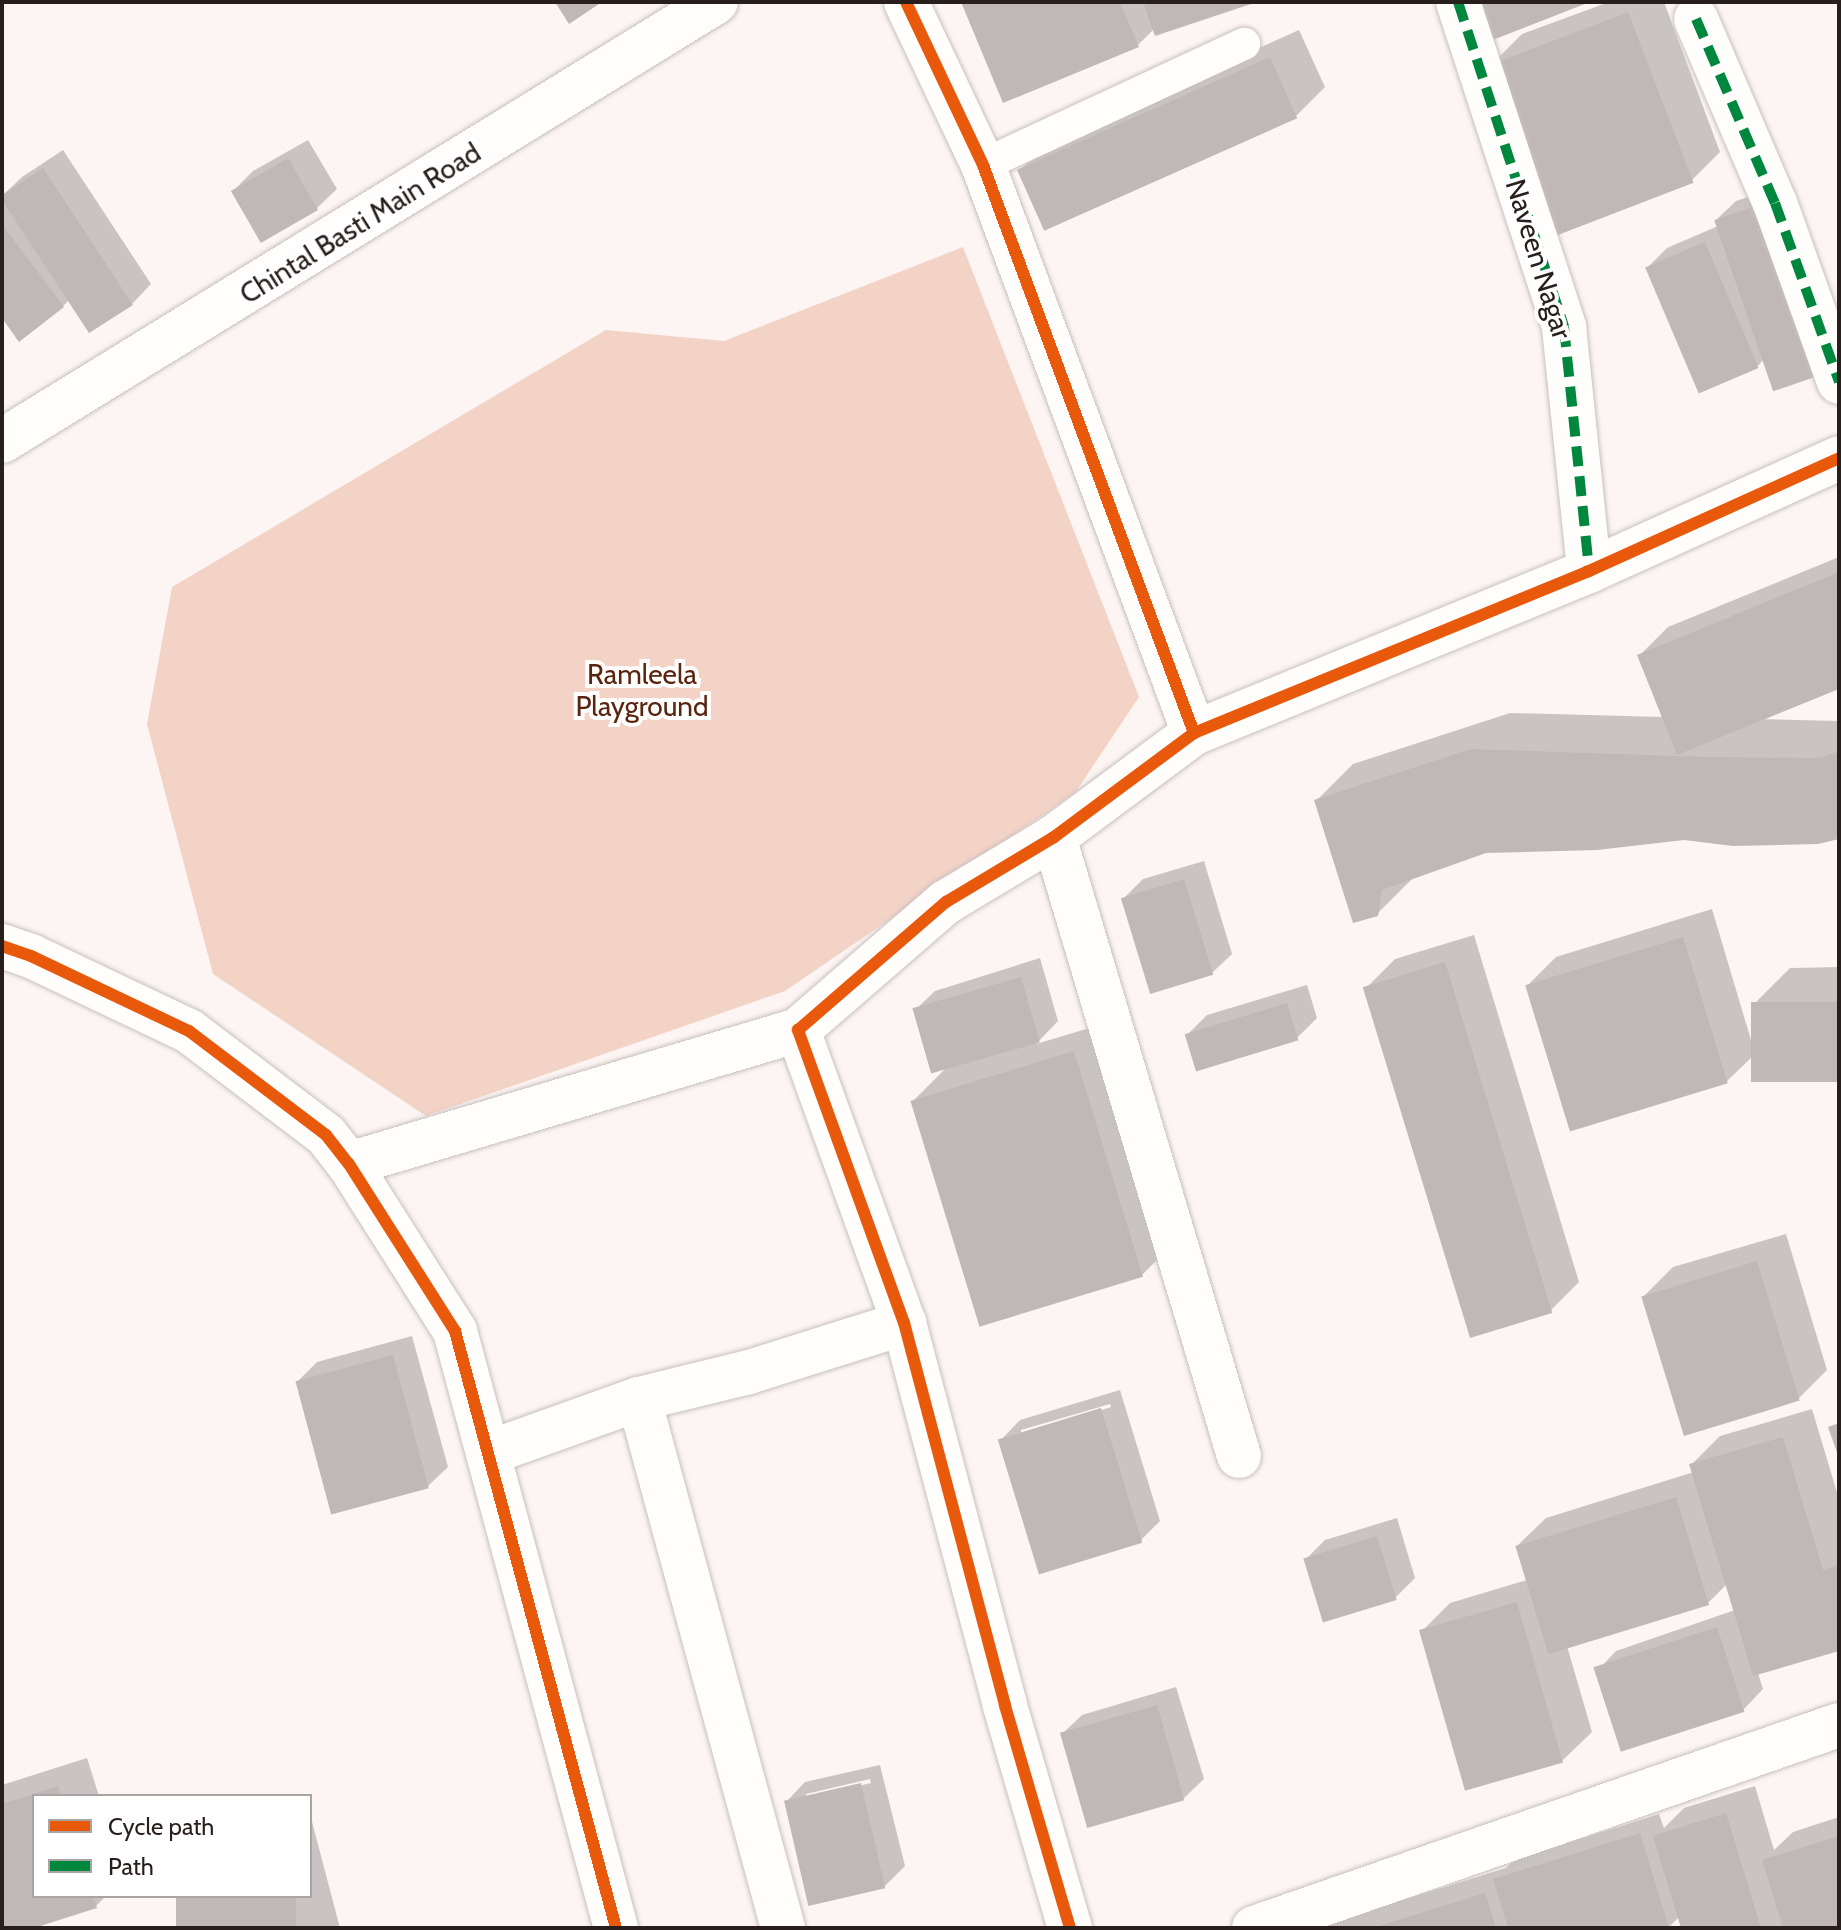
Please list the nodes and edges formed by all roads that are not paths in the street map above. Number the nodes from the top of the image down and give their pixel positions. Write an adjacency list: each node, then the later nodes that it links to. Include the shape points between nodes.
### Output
1 (716, 2): 8 (street, Chintal Basti Main Road)
2 (906, 2): 6 (street)
3 (1458, 2): 10 (street, Naveen Nagar, via 1564,327)
4 (1696, 19): 7 (street, via 1775,203)
5 (1244, 44): 6 (lane)
6 (983, 165): 11 (street)
7 (1839, 382)
8 (2, 441)
9 (1839, 458): 10 (street)
10 (1589, 571): 11 (street)
11 (1194, 733): 12 (street)
12 (1054, 837): 14 (street, via 946,902); 19 (street)
13 (2, 946): 15 (street, via 189,1031 326,1135)
14 (798, 1030): 15 (street); 16 (street)
15 (349, 1164): 18 (street, via 455,1331)
16 (904, 1323): 17 (street, via 749,1372); 23 (street)
17 (639, 1399): 18 (street); 22 (street)
18 (488, 1453): 21 (street)
19 (1239, 1456)
20 (1839, 1725): 24 (street)
21 (616, 1928)
22 (783, 1928)
23 (1070, 1928)
24 (1254, 1928)

